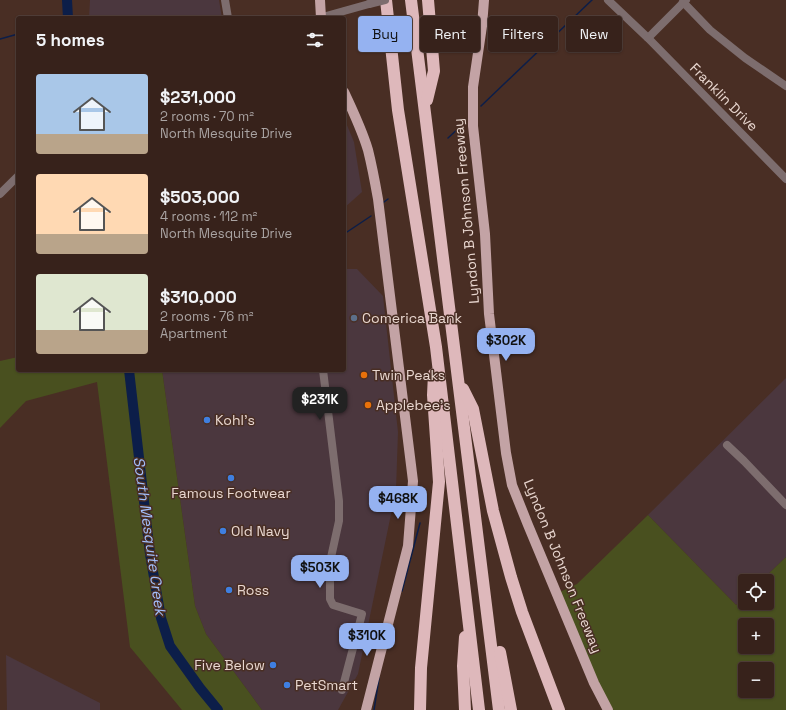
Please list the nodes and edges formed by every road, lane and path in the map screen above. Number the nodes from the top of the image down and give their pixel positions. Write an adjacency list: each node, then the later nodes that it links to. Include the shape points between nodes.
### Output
1 (226, 0): 10 (street)
2 (320, 0): 11 (main road)
3 (386, 0): 9 (street, bridge); 17 (highway)
4 (411, 0): 16 (highway, Lyndon B Johnson Freeway)
5 (428, 0): 16 (highway, via 434,71)
6 (484, 0): 36 (main road, Lyndon B Johnson Freeway, via 473,87 473,126 485,234 489,314 507,458 512,486 594,683)
7 (608, 0): 13 (street, Franklin Drive)
8 (684, 1): 13 (street); 14 (street, via 710,30)
9 (374, 2): 12 (street); 17 (highway)
10 (228, 16)
11 (320, 16)
12 (327, 16)
13 (648, 38): 19 (street, Franklin Drive)
14 (786, 86)
15 (346, 96): 30 (main road, via 358,121 373,170 413,481 408,546)
16 (425, 108): 23 (highway, Lyndon B Johnson Freeway)
17 (398, 110): 21 (highway)
18 (16, 178): 20 (street)
19 (786, 179)
20 (0, 194)
21 (436, 347): 27 (highway); 31 (highway, via 433,395 439,482 420,681)
22 (323, 372): 28 (street, via 339,501 330,562 330,599 333,605 362,614)
23 (458, 380): 26 (highway, Lyndon B Johnson Freeway); 29 (highway, via 473,410 497,528 513,584)
24 (726, 445): 25 (street)
25 (786, 506)
26 (479, 545): 34 (highway, Lyndon B Johnson Freeway); 35 (highway)
27 (468, 606): 32 (highway, via 463,666); 33 (highway)
28 (342, 690)
29 (559, 709)
30 (366, 710)
31 (420, 710)
32 (465, 710)
33 (479, 710)
34 (499, 710)
35 (511, 710)
36 (608, 710)

